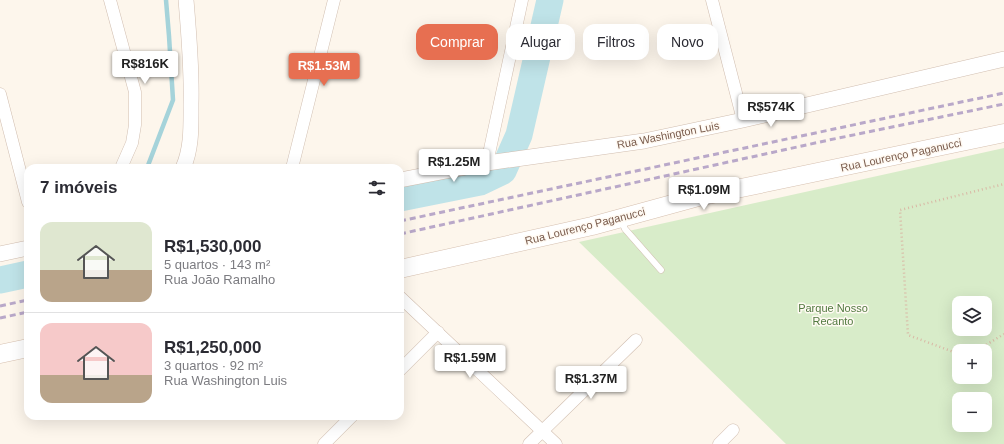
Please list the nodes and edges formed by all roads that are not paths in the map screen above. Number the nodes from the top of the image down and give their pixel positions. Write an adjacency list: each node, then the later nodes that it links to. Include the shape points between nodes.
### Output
1 (110, 0): 11 (street, via 134,92 135,125 132,143)
2 (186, 0): 12 (street, via 192,66 191,131)
3 (334, 0): 13 (street)
4 (522, 0): 10 (street)
5 (712, 0): 8 (street)
6 (1004, 59): 8 (street, Rua Washington Luis)
7 (0, 94): 15 (street)
8 (743, 120): 10 (street, Rua Washington Luis, via 644,141)
9 (1004, 133): 16 (main road, Rua Lourenço Paganucci, via 706,196)
10 (487, 163): 14 (street, Rua Washington Luis)
11 (123, 164)
12 (185, 164)
13 (293, 164)
14 (404, 179)
15 (24, 187)
16 (620, 218): 19 (main road, Rua Lourenço Paganucci); 20 (lane, via 625,229)
17 (24, 249): 18 (street)
18 (0, 254)
19 (404, 268)
20 (661, 270)
21 (404, 301): 22 (street)
22 (438, 332): 26 (street); 29 (street)
23 (636, 340): 29 (street)
24 (24, 349): 25 (main road)
25 (0, 354)
26 (404, 366)
27 (348, 420): 30 (street)
28 (733, 430): 33 (street)
29 (542, 431): 31 (street); 32 (street)
30 (324, 444)
31 (529, 444)
32 (556, 444)
33 (720, 444)

